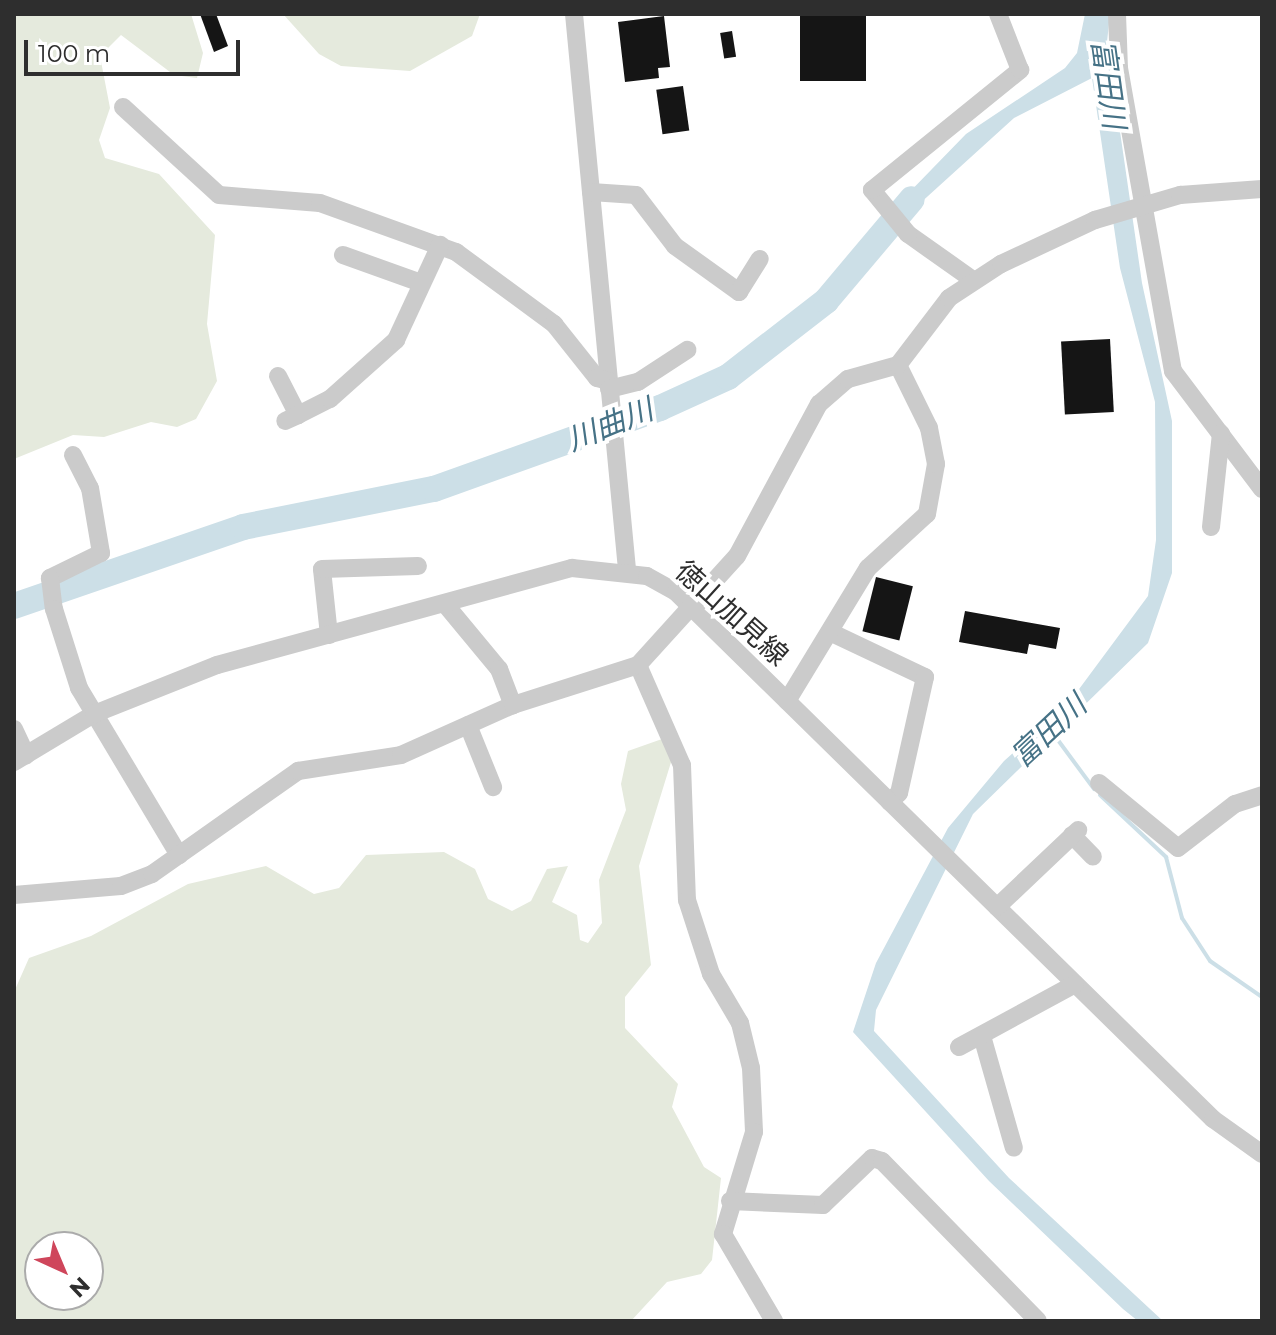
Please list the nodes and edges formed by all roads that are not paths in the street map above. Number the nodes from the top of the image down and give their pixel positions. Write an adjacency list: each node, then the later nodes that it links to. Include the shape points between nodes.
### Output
1 (574, 14): 6 (street)
2 (998, 14): 11 (street, via 1020,70 872,190 908,234)
3 (1117, 14): 7 (street, via 1119,68)
4 (123, 107): 8 (street, via 219,195 320,203)
5 (1262, 189): 7 (street, via 1180,195)
6 (591, 192): 10 (street, via 636,195 675,246 739,292); 16 (street)
7 (1140, 208): 11 (street, via 1103,218); 17 (street, via 1173,371)
8 (440, 245): 12 (street); 16 (street, via 523,298)
9 (343, 255): 12 (street)
10 (760, 259)
11 (973, 280): 14 (street, via 942,307)
12 (421, 283): 15 (street, via 396,340 330,399 292,418)
13 (687, 350): 16 (street, via 638,382)
14 (898, 365): 24 (street, via 848,379 819,404 737,556); 25 (street, via 929,428 936,479 920,527 868,568)
15 (278, 376)
16 (609, 385): 22 (street)
17 (1221, 434): 19 (street); 20 (street)
18 (73, 455): 30 (street, via 90,488 101,553 52,592)
19 (1262, 489)
20 (1211, 527)
21 (418, 566): 26 (street, via 322,569)
22 (627, 570): 23 (street, 徳山加見線, via 572,568); 24 (street, 徳山加見線, via 676,592)
23 (445, 604): 26 (street, 徳山加見線); 29 (street, via 499,669)
24 (693, 609): 27 (street); 28 (street, 徳山加見線)
25 (832, 633): 28 (street); 37 (street, via 925,677 899,793)
26 (329, 635): 30 (street, 徳山加見線, via 217,665)
27 (638, 665): 29 (street); 47 (street, via 682,765 687,900 711,974 740,1023 751,1068 754,1132)
28 (787, 701): 37 (street, 徳山加見線)
29 (513, 705): 31 (street)
30 (94, 714): 33 (street, 徳山加見線); 38 (street)
31 (468, 725): 35 (street); 38 (street, via 401,755 298,771)
32 (14, 729): 33 (street)
33 (20, 758)
34 (1099, 783): 36 (street, via 1178,848 1235,804)
35 (493, 787)
36 (1262, 795)
37 (890, 802): 41 (street, 徳山加見線)
38 (179, 855): 40 (street, via 121,886)
39 (1093, 857): 41 (street, via 1075,832)
40 (14, 895)
41 (997, 907): 42 (street, 徳山加見線)
42 (1075, 984): 43 (street); 46 (street, 徳山加見線, via 1213,1119)
43 (982, 1036): 44 (street); 45 (street)
44 (959, 1047)
45 (1014, 1148)
46 (1262, 1154)
47 (730, 1201): 48 (street, via 726,1248); 49 (street, via 823,1205 872,1158 882,1161)
48 (774, 1321)
49 (1038, 1321)

